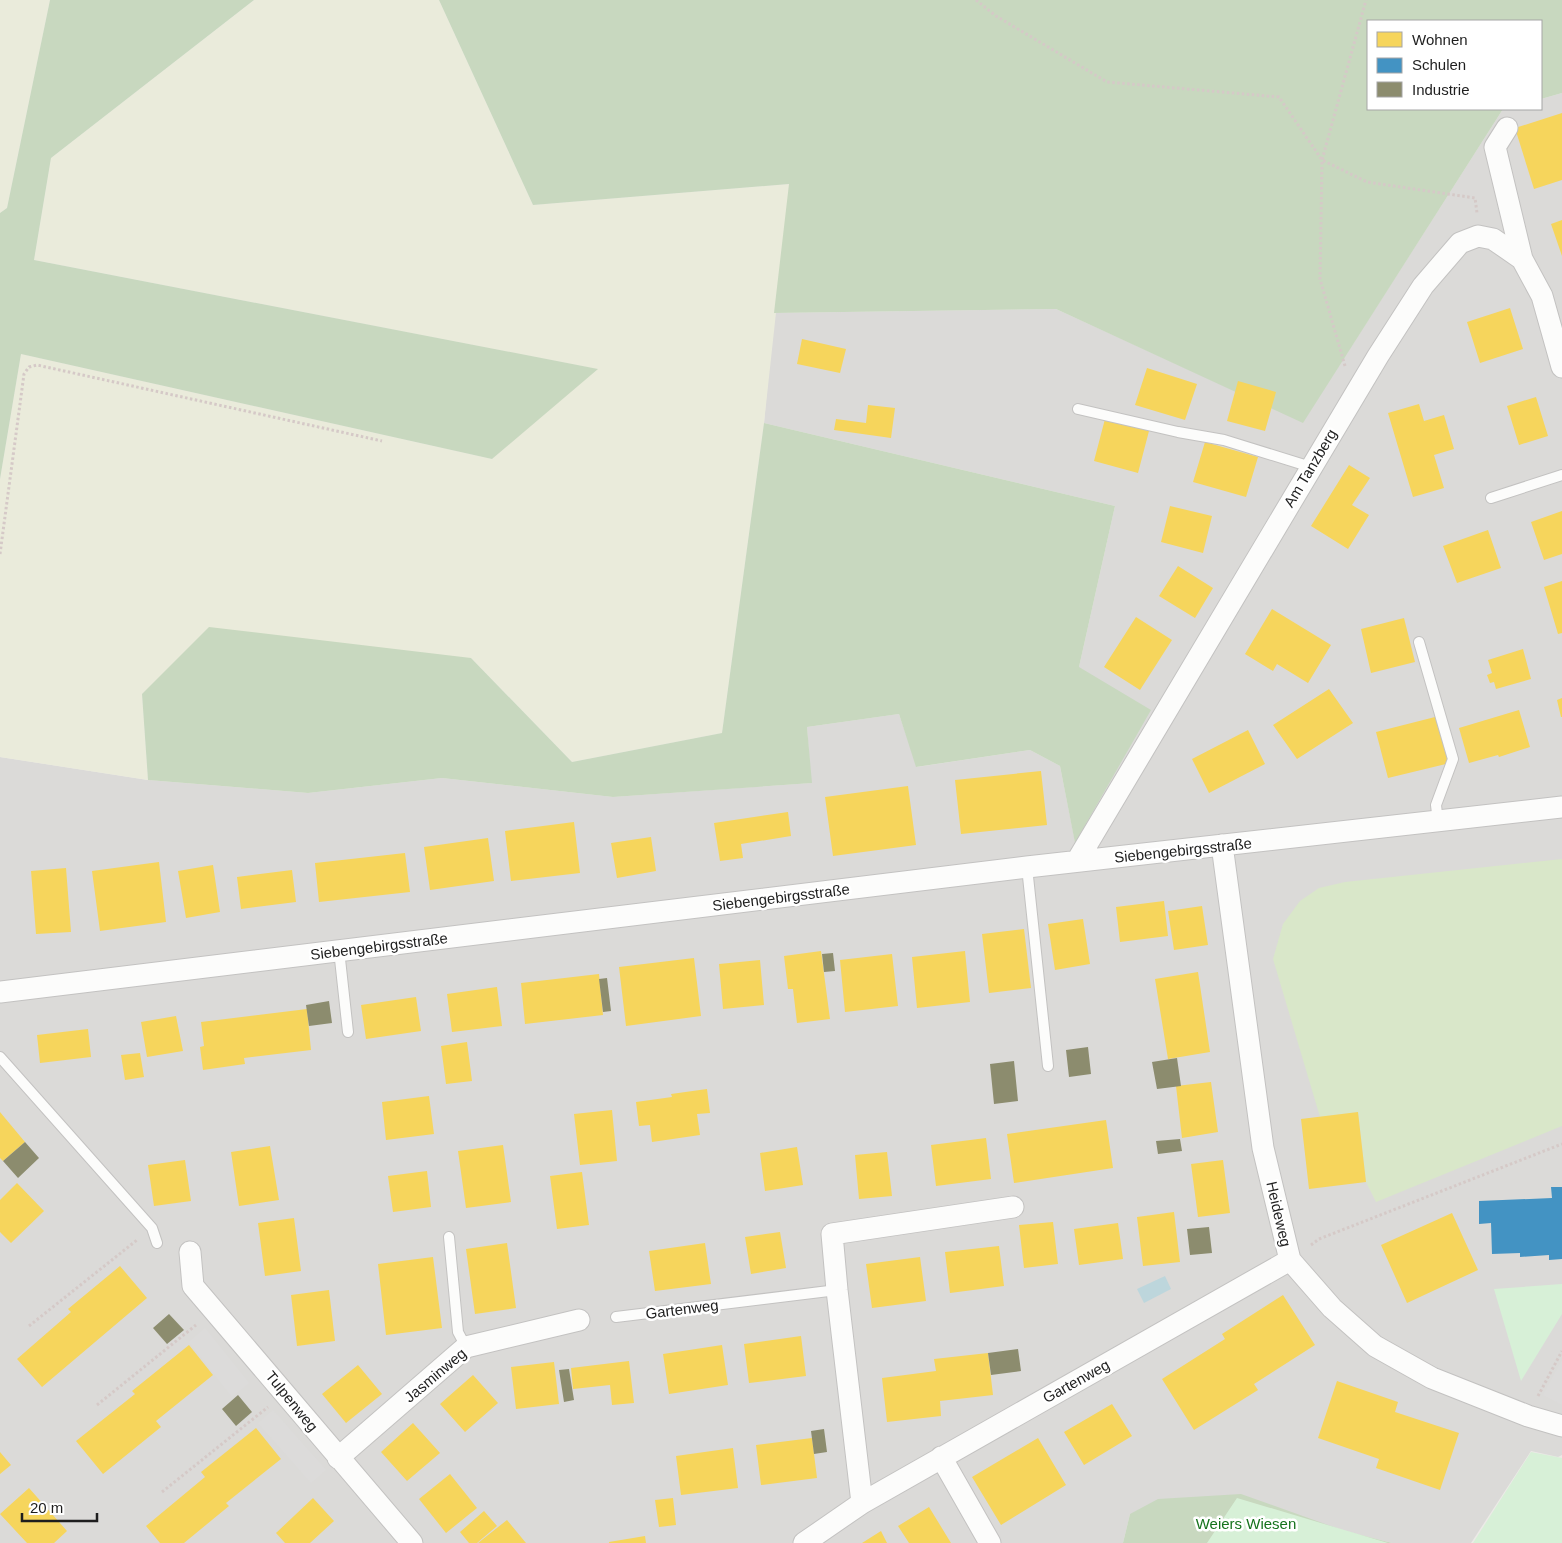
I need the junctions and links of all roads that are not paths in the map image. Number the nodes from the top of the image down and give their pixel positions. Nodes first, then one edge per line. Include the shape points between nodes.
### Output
1 (1507, 128) dead end
2 (1522, 259) junction
3 (1562, 366) edge
4 (1078, 409) dead end
5 (1311, 467) junction
6 (1562, 475) edge
7 (1491, 498) dead end
8 (1419, 642) dead end
9 (1562, 806) edge
10 (1438, 822) junction
11 (1222, 845) junction
12 (1077, 861) junction
13 (1027, 867) junction
14 (339, 950) junction
15 (0, 992) edge
16 (348, 1032) dead end
17 (0, 1057) edge
18 (1048, 1066) dead end
19 (1013, 1208) dead end
20 (449, 1236) dead end
21 (157, 1243) dead end
22 (190, 1252) dead end
23 (1290, 1260) junction
24 (837, 1290) junction
25 (616, 1317) dead end
26 (579, 1320) dead end
27 (466, 1347) junction
28 (1562, 1426) edge
29 (941, 1457) junction
30 (338, 1458) junction
31 (862, 1503) junction
32 (412, 1543) edge
33 (804, 1543) edge
34 (990, 1543) edge

1 - 2 street via 1494,147
2 - 3 street via 1542,296
2 - 5 street, Am Tanzberg via 1492,239 1478,236 1460,243 1423,286
4 - 5 lane via 1224,440
5 - 12 street, Am Tanzberg
6 - 7 lane
8 - 10 lane via 1453,759 1436,805
9 - 10 street, Siebengebirgsstraße
10 - 11 street, Siebengebirgsstraße
11 - 12 street, Siebengebirgsstraße
11 - 23 street, Heideweg via 1263,1148
12 - 13 street, Siebengebirgsstraße
13 - 14 street, Siebengebirgsstraße
13 - 18 lane
14 - 15 street, Siebengebirgsstraße
14 - 16 lane
17 - 21 lane via 152,1228
19 - 24 street via 832,1234
20 - 27 lane via 458,1332
22 - 30 street, Tulpenweg via 193,1286
23 - 28 street, Heideweg via 1332,1308 1375,1346 1432,1378
23 - 29 street, Gartenweg
24 - 25 lane, Gartenweg
24 - 31 street
26 - 27 street, Jasminweg
27 - 30 street, Jasminweg
29 - 31 street, Gartenweg
29 - 34 street
30 - 32 street, Tulpenweg
31 - 33 street, Gartenweg

